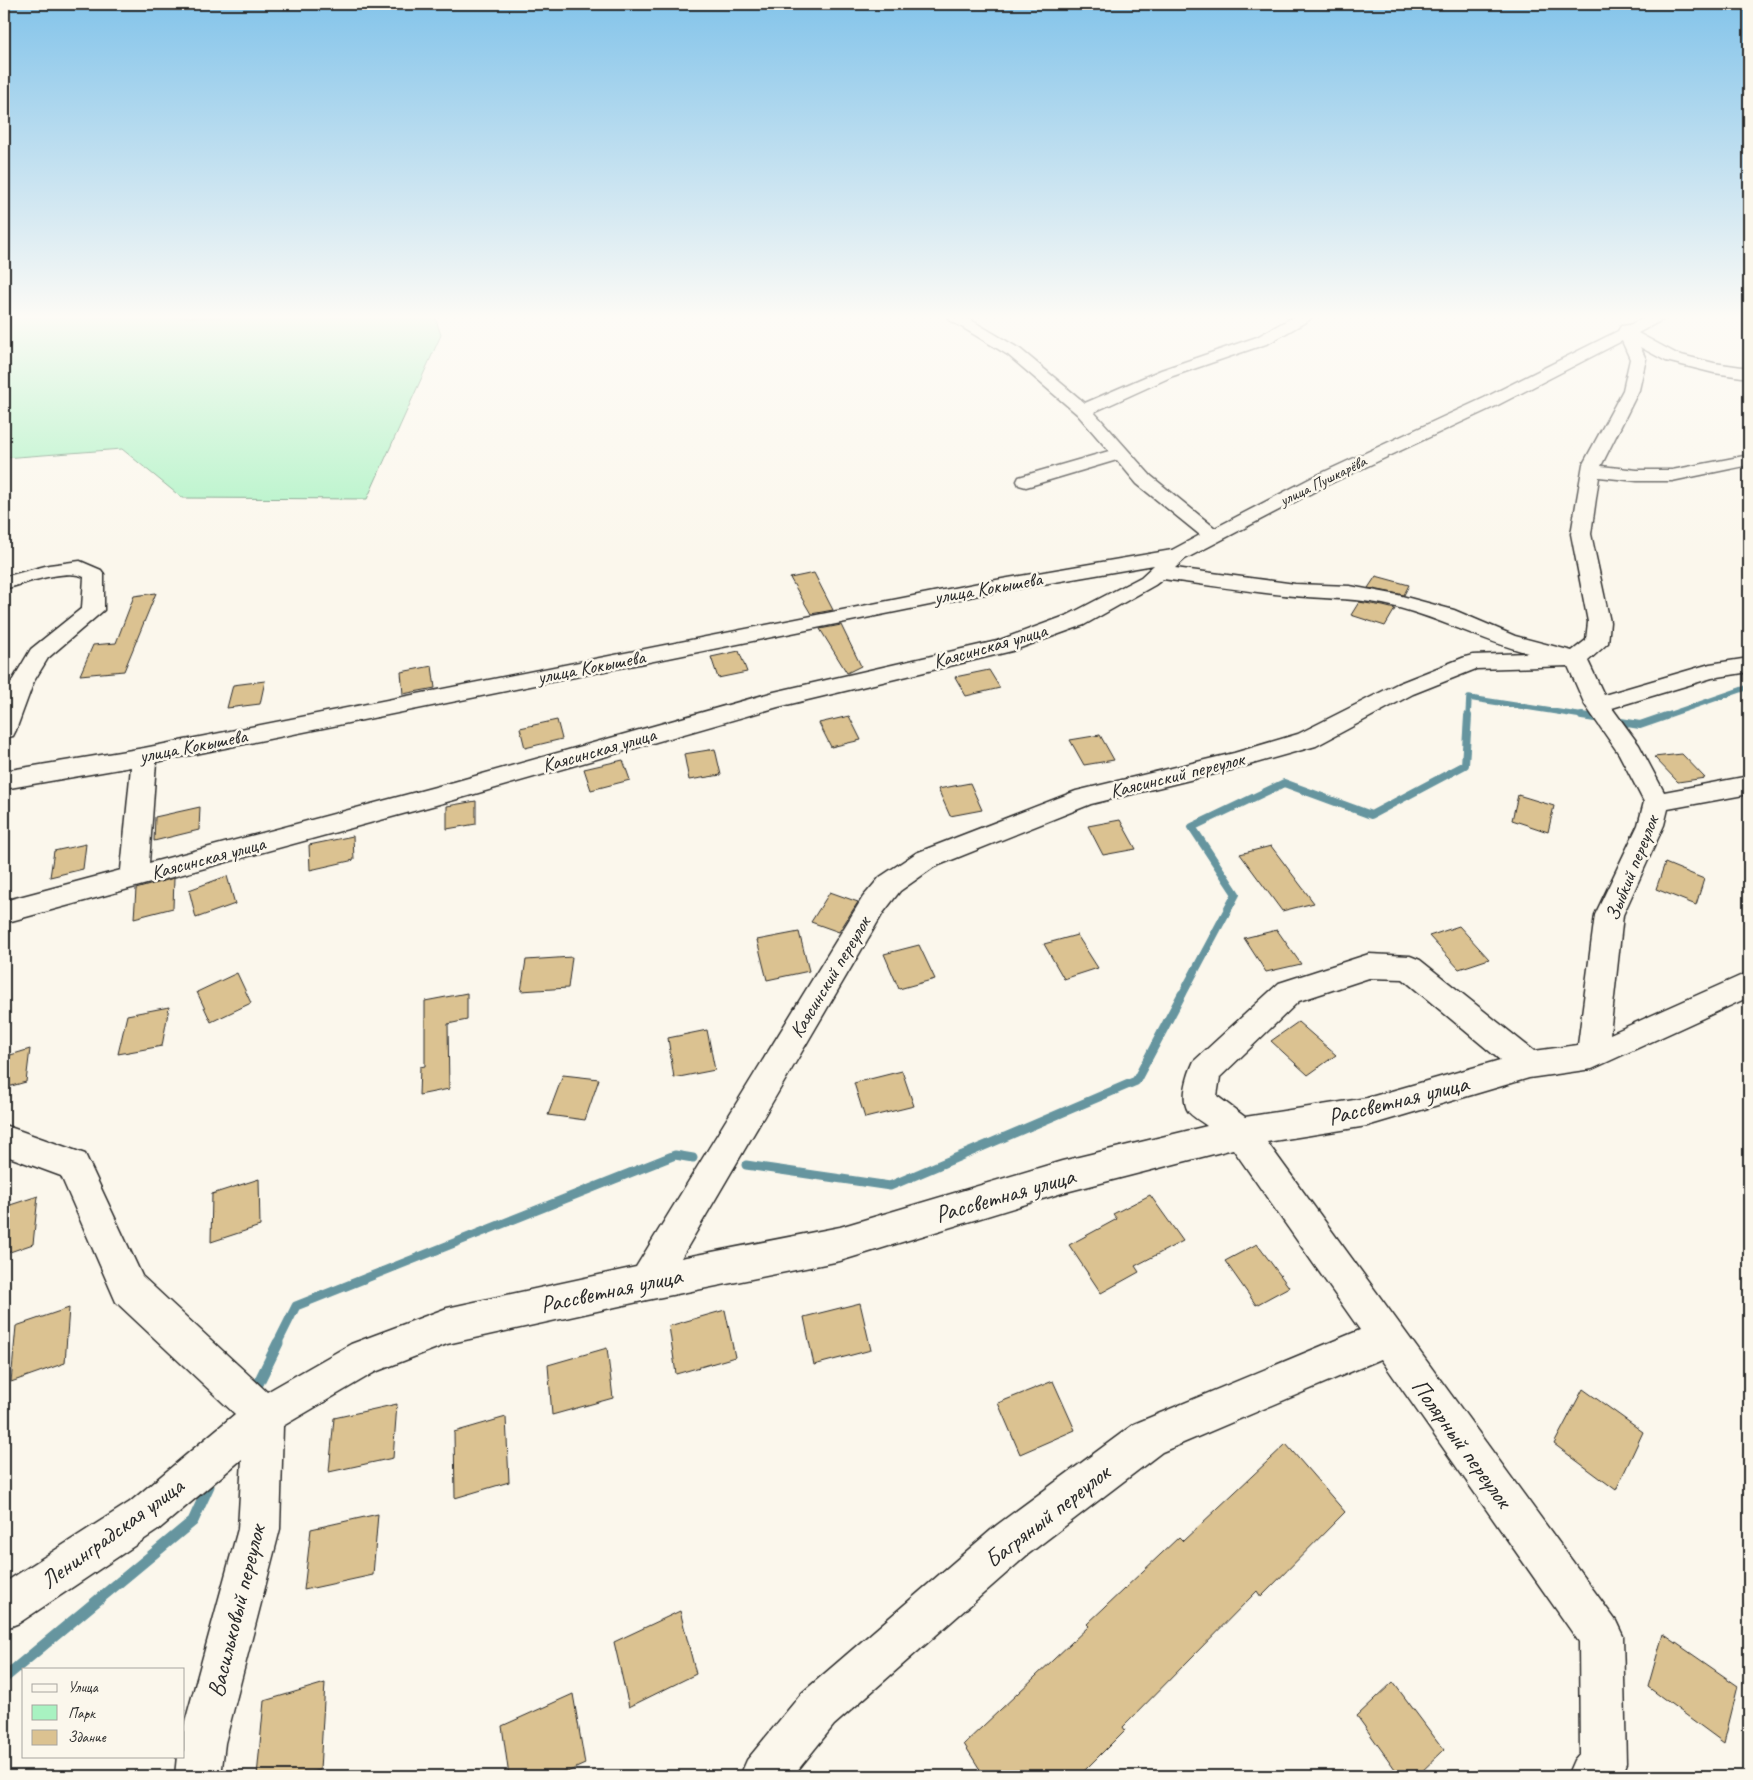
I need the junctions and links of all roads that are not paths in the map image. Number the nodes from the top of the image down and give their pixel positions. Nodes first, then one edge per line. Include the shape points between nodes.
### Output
1 (1071, 400) edge
2 (1106, 400) edge
3 (1493, 400) edge
4 (1626, 400) edge
5 (1083, 410) junction
6 (1120, 453) junction
7 (1749, 460) edge
8 (1591, 471) junction
9 (1026, 481) dead end
10 (1214, 536) junction
11 (1178, 555) junction
12 (1158, 572) junction
13 (4, 583) edge
14 (1576, 659) junction
15 (1749, 665) edge
16 (1599, 707) junction
17 (4, 730) edge
18 (144, 756) junction
19 (4, 780) edge
20 (1749, 785) edge
21 (1657, 802) junction
22 (134, 878) junction
23 (4, 912) edge
24 (1749, 984) edge
25 (1592, 1056) junction
26 (1530, 1065) junction
27 (1240, 1132) junction
28 (4, 1140) edge
29 (647, 1282) junction
30 (1387, 1338) junction
31 (264, 1415) junction
32 (4, 1608) edge
33 (198, 1776) edge
34 (764, 1776) edge
35 (1590, 1776) edge

1 - 5 street
2 - 5 street
3 - 10 street, улица Пушкарёва via 1318,482
4 - 8 street
5 - 6 street
6 - 9 street
6 - 10 street via 1144,480
7 - 8 street via 1684,474 1643,476
8 - 14 street via 1581,534 1599,622 1597,643
10 - 11 street, улица Пушкарёва
11 - 12 street, Каясинская улица
11 - 18 street, улица Кокышева via 979,589
12 - 14 street via 1295,590 1350,592 1398,601 1446,615 1507,641
12 - 22 street, Каясинская улица via 1148,581 1076,620 1004,646 774,700
13 - 17 street via 80,567 94,574 92,610 39,654
14 - 16 street
14 - 29 street, Каясинский переулок via 1473,662 1405,689 1307,740 1085,797 924,860 890,884 873,905
15 - 16 street via 1710,671
16 - 21 street via 1630,750
18 - 19 street, улица Кокышева
18 - 22 street
20 - 21 street, Зыбкий переулок
21 - 25 street, Зыбкий переулок via 1651,826 1609,915
22 - 23 street, Каясинская улица
24 - 25 street, Рассветная улица
25 - 26 street, Рассветная улица
26 - 27 street, Рассветная улица via 1367,1112
26 - 27 street, Полярный переулок via 1410,968 1369,966 1289,992 1205,1071 1200,1102
27 - 29 street, Рассветная улица via 1062,1177 840,1244
27 - 30 street, Полярный переулок
28 - 31 street via 73,1165 129,1289
29 - 31 street, Рассветная улица via 447,1326 364,1357
30 - 34 street, Багряный переулок via 1148,1438 1012,1540 818,1709
30 - 35 street, Полярный переулок via 1600,1636 1603,1763
31 - 32 street, Ленинградская улица via 144,1516
31 - 33 street, Васильковый переулок via 260,1530 202,1743

